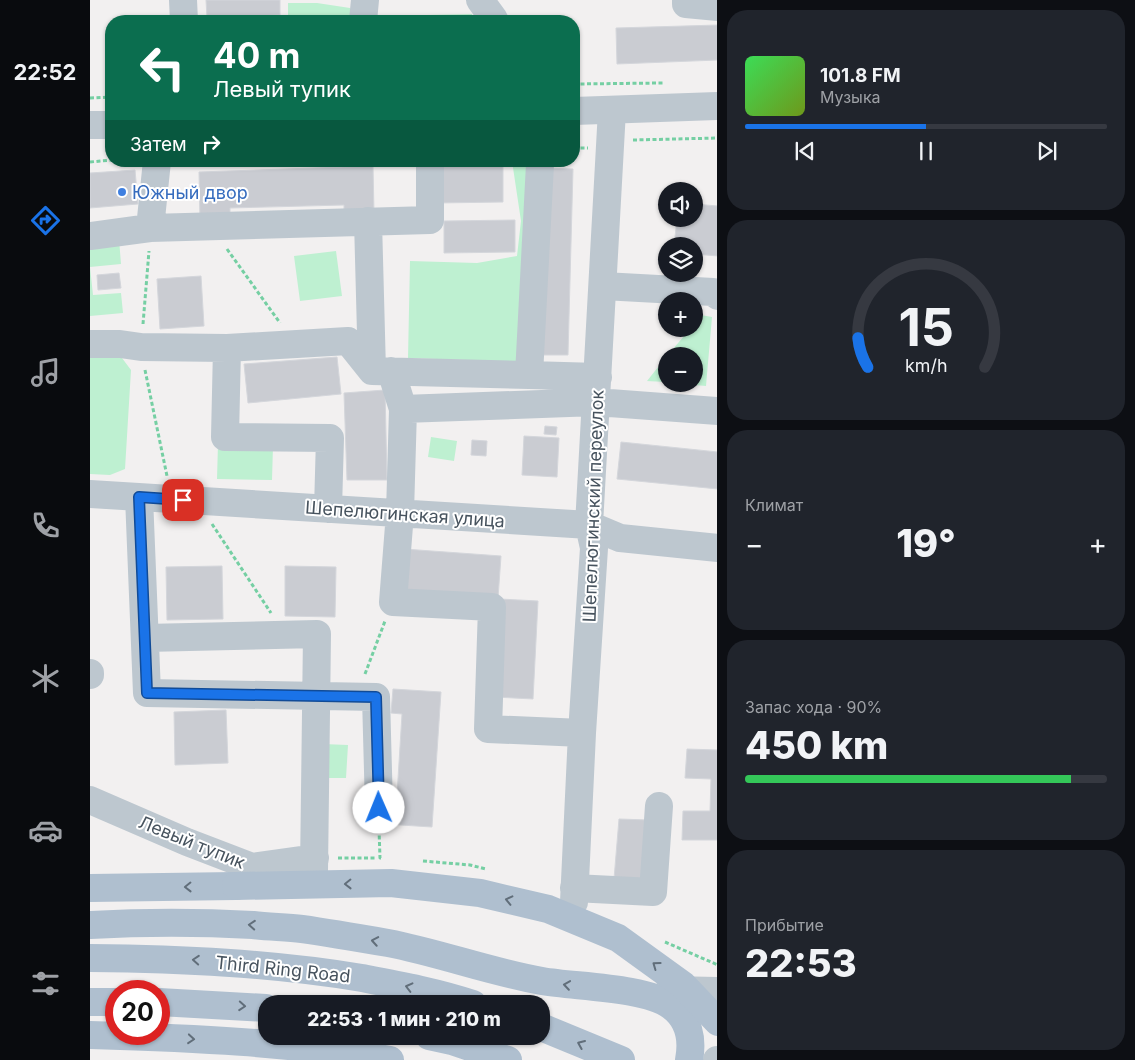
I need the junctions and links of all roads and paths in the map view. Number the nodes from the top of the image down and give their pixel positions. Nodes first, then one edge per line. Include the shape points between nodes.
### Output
1 (183, 0) edge
2 (365, 0) edge
3 (480, 0) edge
4 (686, 0) edge
5 (717, 7) edge
6 (184, 15) edge
7 (364, 15) edge
8 (491, 15) edge
9 (670, 83) dead end
10 (580, 84) edge
11 (105, 97) edge
12 (90, 98) edge
13 (717, 106) edge
14 (612, 110) junction
15 (580, 111) edge
16 (105, 125) edge
17 (90, 126) edge
18 (717, 138) edge
19 (610, 148) junction
20 (105, 161) edge
21 (90, 162) edge
22 (156, 167) edge
23 (430, 167) edge
24 (540, 167) edge
25 (368, 222) junction
26 (211, 226) junction
27 (150, 228) junction
28 (90, 236) edge
29 (602, 286) junction
30 (717, 295) edge
31 (90, 344) edge
32 (295, 344) junction
33 (227, 348) junction
34 (382, 371) junction
35 (529, 375) junction
36 (597, 390) junction
37 (403, 409) junction
38 (717, 411) edge
39 (90, 494) edge
40 (139, 497) junction
41 (196, 501) junction
42 (328, 509) junction
43 (400, 513) junction
44 (589, 525) junction
45 (717, 548) edge
46 (393, 602) junction
47 (285, 634) junction
48 (145, 638) junction
49 (316, 696) junction
50 (366, 697) junction
51 (582, 733) junction
52 (90, 800) edge
53 (659, 806) dead end
54 (379, 808) dead end
55 (380, 858) dead end
56 (314, 864) junction
57 (90, 888) edge
58 (90, 925) edge
59 (90, 958) edge
60 (615, 990) junction
61 (717, 991) edge
62 (439, 995) edge
63 (90, 1002) edge
64 (105, 1002) edge
65 (170, 1003) edge
66 (258, 1008) edge
67 (717, 1021) edge
68 (550, 1031) edge
69 (90, 1035) edge
70 (461, 1045) edge
71 (302, 1054) edge
72 (390, 1060) edge
73 (508, 1060) edge
74 (621, 1060) edge
75 (689, 1060) edge

1 - 6 street
2 - 7 street
3 - 8 street
4 - 5 street via 686,4
9 - 10 path
11 - 12 path
13 - 14 street
14 - 15 street
14 - 19 street, Шепелюгинский переулок
16 - 17 street
18 - 19 path via 632,140 626,148
19 - 29 street, Шепелюгинский переулок
20 - 21 path
22 - 27 street
23 - 25 street via 430,220
24 - 35 street
25 - 26 street
25 - 34 street
26 - 27 street
26 - 32 path
27 - 28 street
29 - 30 street via 713,292
29 - 36 street, Шепелюгинский переулок
31 - 33 street
32 - 33 street
32 - 34 street via 348,341
33 - 42 street via 225,437 330,438
34 - 35 street
34 - 37 street
35 - 36 street
36 - 37 street
36 - 38 street
36 - 44 street, Шепелюгинский переулок
37 - 43 street
39 - 40 street, Шепелюгинская улица
40 - 41 street, Шепелюгинская улица
40 - 48 street
41 - 42 street, Шепелюгинская улица
41 - 47 path
42 - 43 street, Шепелюгинская улица
43 - 44 street, Шепелюгинская улица
43 - 46 street
44 - 45 street, Шепелюгинская улица via 620,538
44 - 51 street, Шепелюгинский переулок via 594,548
46 - 50 path
46 - 51 street via 492,607 488,729
47 - 48 street
47 - 49 street via 317,634
48 - 49 street via 147,693
49 - 50 street
49 - 56 street
50 - 54 street
51 - 53 street, Шепелюгинский переулок via 574,895 653,892
52 - 56 street, Левый тупик via 252,866
55 - 56 path
67 -> 57 main road, bridge via 683,985 618,938 548,909 480,893 391,883
60 -> 58 main road via 566,986 510,975 390,944 300,928 214,923
62 -> 59 main road, Third Ring Road via 330,973 248,964
60 - 61 street
60 - 75 main road via 654,997 672,1006 689,1032 692,1046
63 - 64 main road
65 -> 66 main road
74 -> 68 main road
69 -> 71 main road via 175,1038
70 - 73 main road
71 - 72 main road via 359,1054

